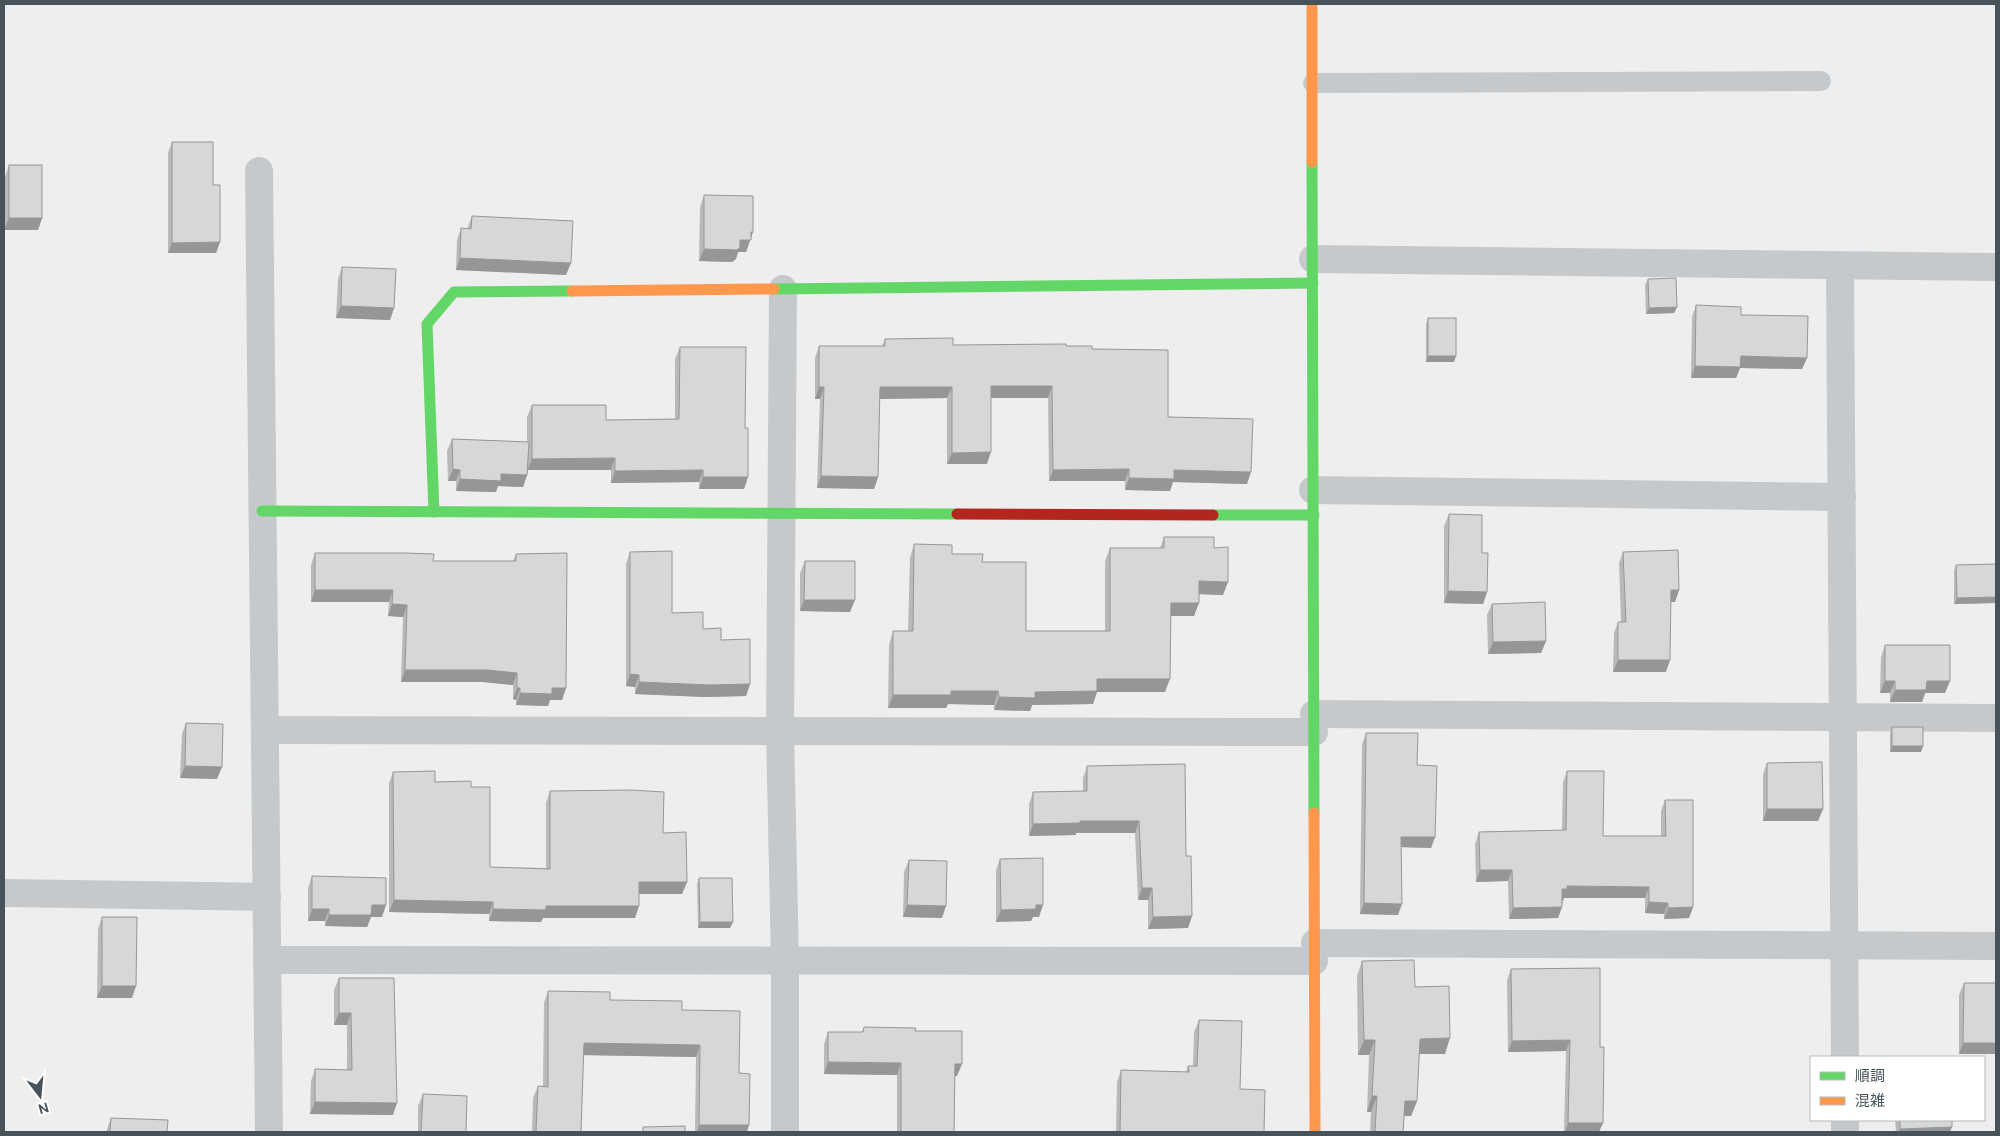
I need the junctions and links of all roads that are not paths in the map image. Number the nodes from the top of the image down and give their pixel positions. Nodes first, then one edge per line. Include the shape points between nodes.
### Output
1 (1312, 4) edge
2 (1821, 81) dead end
3 (1313, 83) junction
4 (259, 171) dead end
5 (1840, 265) junction
6 (1996, 267) edge
7 (1313, 271) junction
8 (783, 289) junction
9 (1842, 497) junction
10 (1314, 503) junction
11 (262, 512) junction
12 (434, 512) junction
13 (781, 513) junction
14 (1844, 718) junction
15 (1996, 718) edge
16 (1314, 724) junction
17 (265, 730) junction
18 (780, 731) junction
19 (4, 893) edge
20 (267, 897) junction
21 (1846, 946) junction
22 (1996, 946) edge
23 (1314, 952) junction
24 (267, 960) junction
25 (785, 961) junction
26 (1845, 1056) edge
27 (269, 1132) edge
28 (784, 1132) edge
29 (1315, 1132) edge

1 - 3 street
2 - 3 lane
3 - 7 street
4 - 11 street
5 - 6 street
5 - 7 street
5 - 9 street
7 - 8 street
7 - 10 street
8 - 12 street via 454,292 427,324
8 - 13 street
9 - 10 street
9 - 14 street
10 - 13 street
10 - 16 street
11 - 12 street
11 - 17 street
12 - 13 street
13 - 18 street
14 - 15 street
14 - 16 street
14 - 21 street
16 - 18 street
16 - 23 street
17 - 18 street
17 - 20 street
18 - 25 street
19 - 20 street
20 - 24 street
21 - 22 street
21 - 23 street
21 - 26 street
23 - 25 street
23 - 29 street
24 - 25 street
24 - 27 street
25 - 28 street

